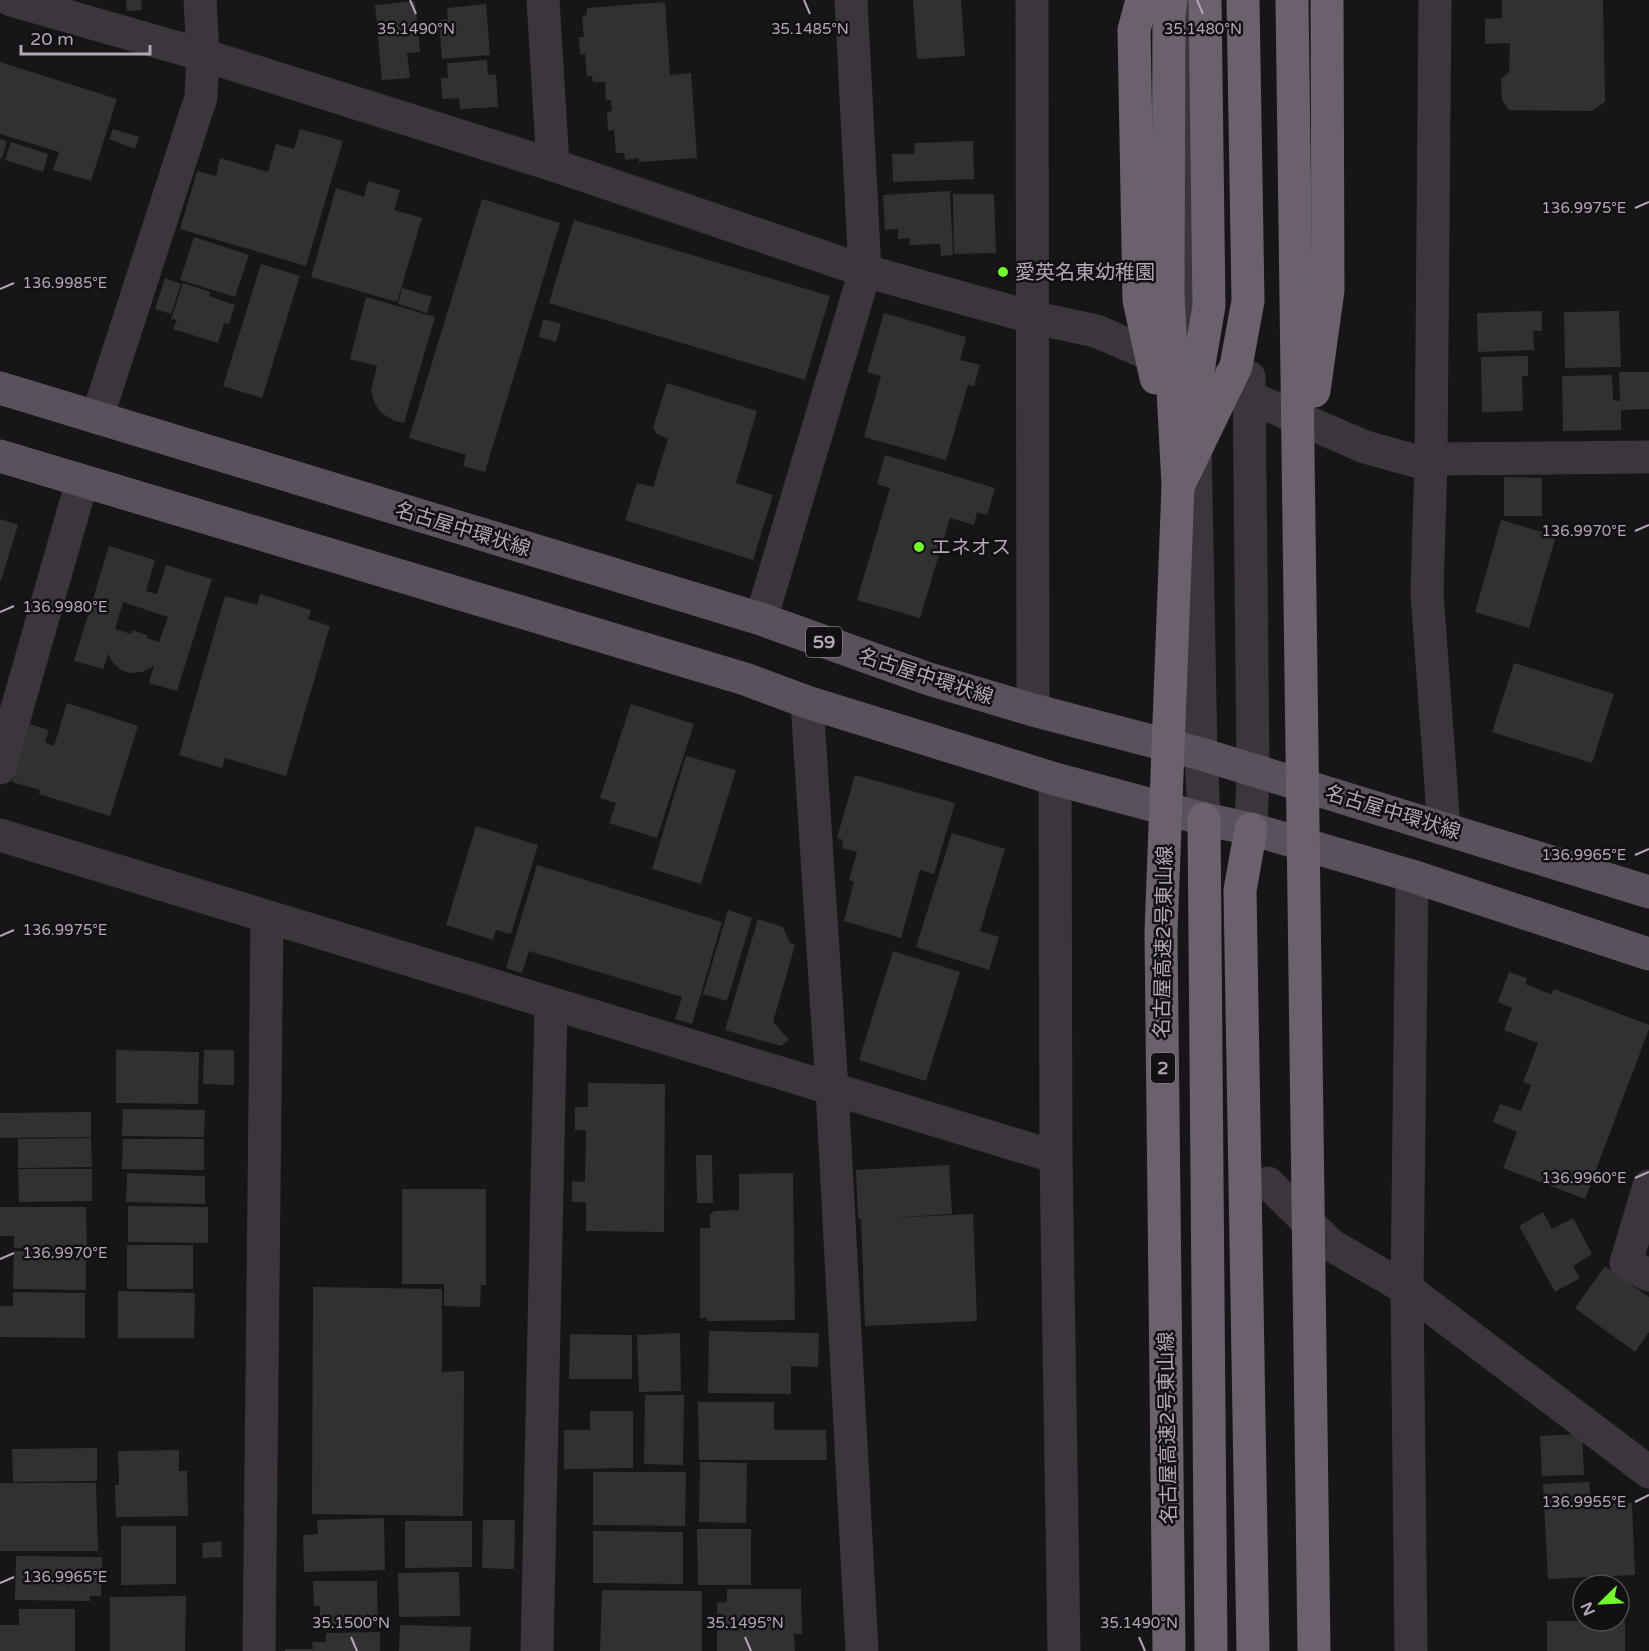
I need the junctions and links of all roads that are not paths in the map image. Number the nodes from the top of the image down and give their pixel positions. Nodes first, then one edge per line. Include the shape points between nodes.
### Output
1 (11, 0) edge
2 (200, 0) edge
3 (543, 0) edge
4 (851, 0) edge
5 (1032, 0) edge
6 (1142, 0) edge
7 (1171, 0) edge
8 (1187, 0) edge
9 (1205, 0) edge
10 (1244, 0) edge
11 (1292, 0) edge
12 (1327, 0) edge
13 (1436, 0) edge
14 (203, 55) junction
15 (553, 165) junction
16 (865, 271) junction
17 (1031, 317) junction
18 (1194, 373) junction
19 (0, 388) edge
20 (1249, 397) junction
21 (96, 418) junction
22 (0, 456) edge
23 (1649, 457) edge
24 (1431, 462) junction
25 (82, 481) junction
26 (1178, 486) junction
27 (1299, 493) junction
28 (761, 619) junction
29 (807, 702) junction
30 (1033, 710) junction
31 (1201, 754) junction
32 (0, 768) edge
33 (1253, 770) junction
34 (1055, 779) junction
35 (1204, 819) junction
36 (1444, 828) junction
37 (1251, 829) junction
38 (0, 835) edge
39 (1412, 876) junction
40 (1649, 892) edge
41 (267, 917) junction
42 (1649, 954) edge
43 (551, 1004) junction
44 (832, 1089) junction
45 (1056, 1157) junction
46 (1268, 1183) dead end
47 (1649, 1186) edge
48 (1649, 1275) edge
49 (1407, 1289) junction
50 (1649, 1472) edge
51 (259, 1651) edge
52 (537, 1651) edge
53 (862, 1651) edge
54 (1064, 1651) edge
55 (1169, 1651) edge
56 (1211, 1651) edge
57 (1253, 1651) edge
58 (1314, 1651) edge
59 (1412, 1651) edge

1 - 14 street
2 - 14 street
3 - 15 street
4 - 16 street
5 - 17 street
6 - 26 highway via 1134,30 1139,300
7 - 26 highway via 1168,294
8 - 18 street
9 - 26 highway via 1209,306
10 - 20 street
10 - 26 highway via 1248,301 1236,366
11 - 27 highway
12 - 27 highway via 1328,290
13 - 24 street
14 - 15 street
14 - 21 street via 201,97
15 - 16 street
16 - 17 street
16 - 28 street
17 - 18 street via 1096,331
17 - 30 street
18 - 20 street
18 - 31 street
19 - 21 main road, 名古屋中環状線 / 59
20 - 24 street via 1365,447
20 - 33 street
21 - 28 main road, 名古屋中環状線 / 59
22 - 25 main road
23 - 24 street
24 - 36 street via 1427,593
25 - 29 main road via 744,679
25 - 32 street
26 - 55 highway, 名古屋高速2号東山線 / 2 via 1161,932
27 - 58 highway
28 - 30 main road, 名古屋中環状線 / 59 via 929,680
29 - 34 main road
29 - 44 street
30 - 31 main road, 名古屋中環状線 / 59
31 - 33 main road, 名古屋中環状線 / 59
31 - 35 street
33 - 36 main road, 名古屋中環状線 / 59
33 - 37 street
34 - 35 main road
34 - 45 street
35 - 37 main road
35 - 56 highway
36 - 40 main road, 名古屋中環状線 / 59
37 - 39 main road
37 - 57 highway via 1240,890
38 - 41 street
39 - 42 main road
39 - 49 street
41 - 43 street
41 - 51 street
43 - 44 street
43 - 52 street
44 - 45 street
44 - 53 street
45 - 54 street
46 - 49 street via 1331,1245
47 - 48 street via 1626,1263
49 - 50 street
49 - 59 street

